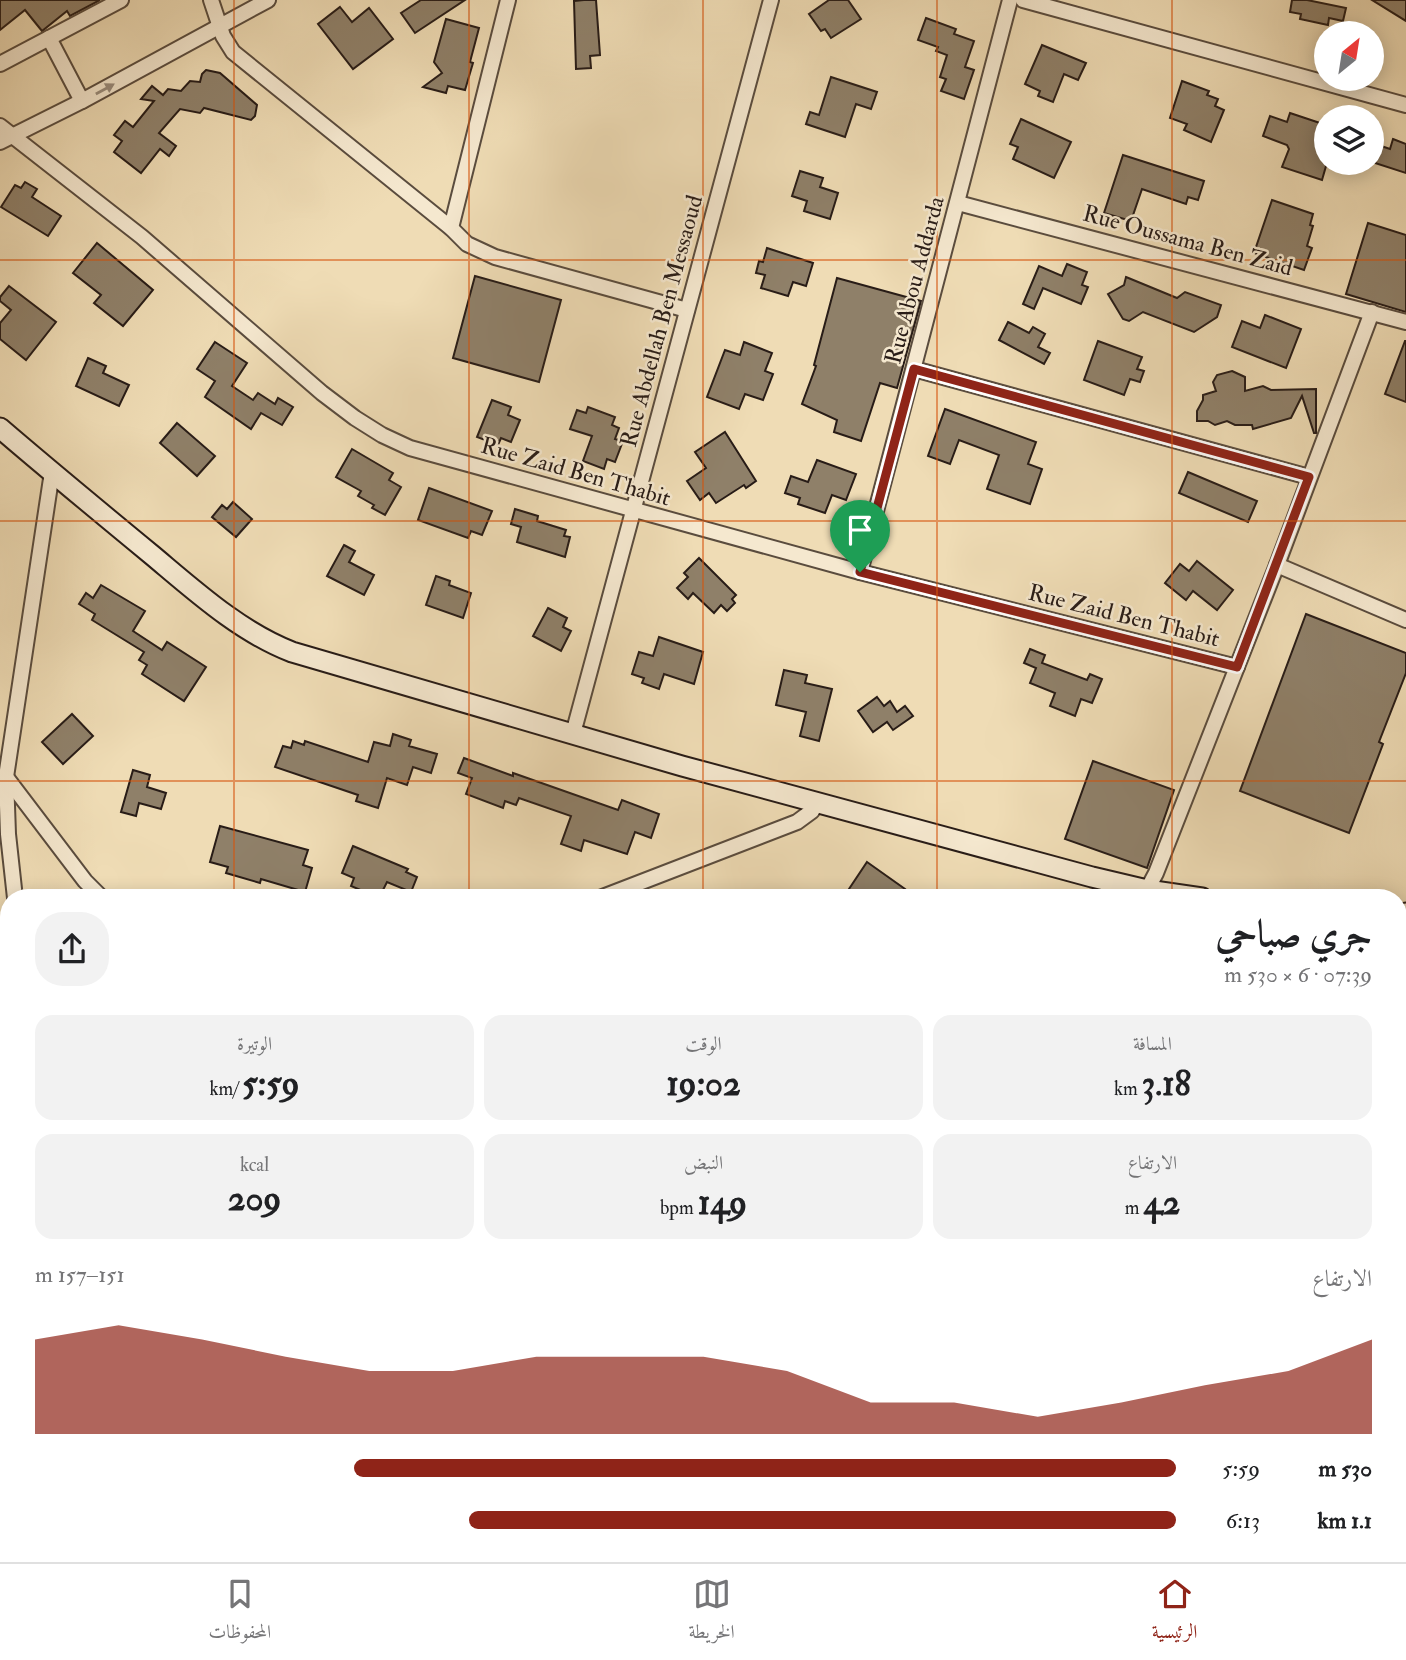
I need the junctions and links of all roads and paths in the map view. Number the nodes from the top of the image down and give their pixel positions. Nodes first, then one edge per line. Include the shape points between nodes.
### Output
1 (121, 0) edge
2 (211, 0) edge
3 (268, 0) edge
4 (508, 0) edge
5 (771, 0) edge
6 (1010, 0) edge
7 (1023, 0) edge
8 (220, 25) junction
9 (48, 38) junction
10 (0, 64) edge
11 (82, 101) junction
12 (1406, 105) edge
13 (4, 134) edge
14 (958, 203) junction
15 (451, 228) junction
16 (687, 310) junction
17 (1372, 312) junction
18 (1406, 322) edge
19 (914, 369) junction
20 (0, 428) edge
21 (52, 472) junction
22 (1309, 477) junction
23 (635, 511) junction
24 (1276, 565) junction
25 (860, 572) junction
26 (1406, 620) edge
27 (1237, 667) junction
28 (571, 733) junction
29 (6, 777) junction
30 (817, 802) junction
31 (14, 889) edge
32 (93, 889) edge
33 (623, 889) edge
34 (1143, 889) edge
35 (1148, 889) edge

1 - 9 street
2 - 8 street
3 - 8 street
4 - 15 street
5 - 16 street, Rue Abdellah Ben Messaoud
6 - 14 street, Rue Abou Addarda
7 - 12 street
11 -> 8 street
8 - 15 street via 228,45 242,60
9 - 10 street
9 - 11 street
11 - 13 street
13 - 23 street, Rue Zaid Ben Thabit via 142,237 322,393 382,436 410,448
14 - 17 street, Rue Oussama Ben Zaid
14 - 19 street, Rue Abou Addarda
15 - 16 street via 467,244 495,257
16 - 23 street, Rue Abdellah Ben Messaoud
17 - 18 street, Rue Oussama Ben Zaid
17 - 22 street
19 - 22 street
19 - 25 street, Rue Abou Addarda
20 - 21 street
21 - 28 street via 184,581 270,643
21 - 29 street
22 - 24 street
23 - 25 street, Rue Zaid Ben Thabit
23 - 28 street, Rue Abdellah Ben Messaoud
24 - 26 street
24 - 27 street
25 - 27 street, Rue Zaid Ben Thabit
27 - 35 street
28 - 30 street
29 - 31 street
29 - 32 street
30 - 33 street via 797,822
30 - 34 street

